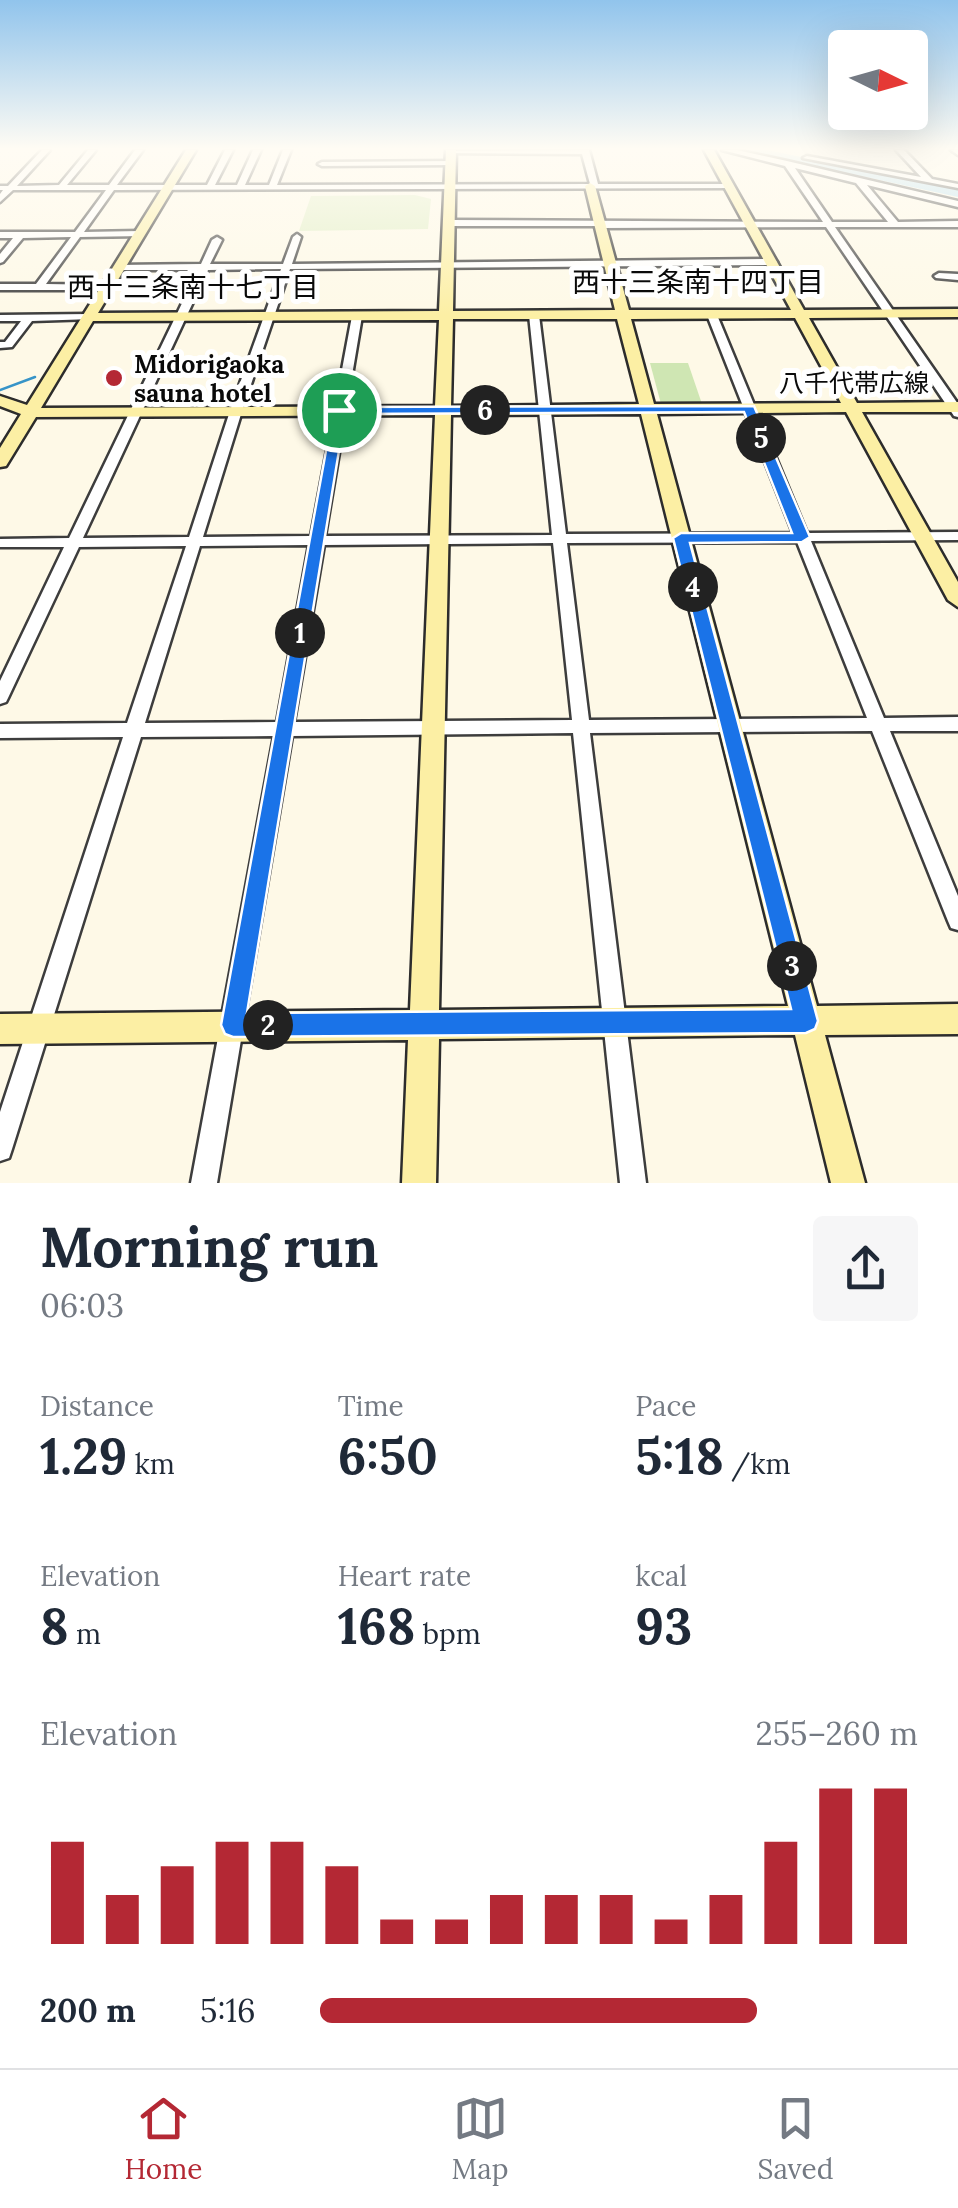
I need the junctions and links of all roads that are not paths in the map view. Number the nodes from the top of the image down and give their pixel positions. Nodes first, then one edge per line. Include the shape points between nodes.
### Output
1 (99, 205) edge
2 (158, 205) edge
3 (450, 205) edge
4 (596, 205) edge
5 (740, 205) edge
6 (817, 205) edge
7 (879, 205) edge
8 (449, 224) junction
9 (600, 224) junction
10 (751, 224) junction
11 (826, 224) junction
12 (894, 224) junction
13 (958, 224) edge
14 (0, 234) edge
15 (21, 234) junction
16 (78, 234) junction
17 (140, 234) junction
18 (297, 237) dead end
19 (217, 240) dead end
20 (0, 260) edge
21 (772, 262) junction
22 (610, 264) junction
23 (447, 265) junction
24 (204, 266) junction
25 (286, 266) junction
26 (120, 267) junction
27 (939, 276) dead end
28 (958, 276) edge
29 (39, 287) junction
30 (0, 288) edge
31 (108, 288) junction
32 (958, 313) edge
33 (712, 314) junction
34 (891, 314) junction
35 (534, 315) junction
36 (624, 315) junction
37 (801, 315) junction
38 (268, 316) junction
39 (357, 316) junction
40 (445, 316) junction
41 (179, 317) junction
42 (0, 318) edge
43 (29, 318) junction
44 (89, 318) junction
45 (0, 346) edge
46 (0, 401) edge
47 (749, 408) junction
48 (852, 408) junction
49 (957, 409) edge
50 (339, 410) junction
51 (442, 410) junction
52 (546, 410) junction
53 (648, 410) junction
54 (30, 412) junction
55 (133, 412) junction
56 (236, 412) junction
57 (0, 462) edge
58 (923, 536) junction
59 (958, 536) edge
60 (802, 537) junction
61 (681, 538) junction
62 (560, 539) junction
63 (437, 540) junction
64 (316, 541) junction
65 (72, 542) junction
66 (194, 542) junction
67 (0, 543) edge
68 (958, 600) edge
69 (0, 698) edge
70 (958, 724) edge
71 (729, 725) junction
72 (879, 725) junction
73 (581, 726) junction
74 (284, 728) junction
75 (432, 728) junction
76 (133, 730) junction
77 (0, 731) edge
78 (958, 922) edge
79 (958, 1019) edge
80 (806, 1021) junction
81 (613, 1022) junction
82 (424, 1024) junction
83 (233, 1025) junction
84 (38, 1028) junction
85 (0, 1029) edge
86 (0, 1149) edge
87 (204, 1183) edge
88 (419, 1183) edge
89 (633, 1183) edge
90 (848, 1183) edge

1 - 16 street
2 - 17 street
3 - 8 street
4 - 9 street
5 - 10 street
6 - 11 street
7 - 12 street
8 - 9 street
8 - 23 street
9 - 10 street
9 - 22 street
10 - 11 street
10 - 21 street
11 - 12 street
11 - 34 street
12 - 13 street
14 - 15 street
15 - 16 street
15 - 20 street
16 - 17 street
16 - 29 street
17 - 26 street
18 - 25 street
19 - 24 street
21 - 22 street
21 - 37 street
22 - 23 street
22 - 36 street
23 - 25 street
23 - 40 street
24 - 25 street
24 - 26 street
24 - 41 street
25 - 38 street
26 - 31 street
27 - 28 street
29 - 30 street
29 - 31 street
31 - 44 street
32 - 34 street
33 - 36 street
33 - 37 street
33 - 47 street
34 - 37 street
34 - 49 street
35 - 36 street
35 - 40 street
35 - 52 street
36 - 53 street
37 - 48 street
38 - 39 street
38 - 41 street
38 - 56 street
39 - 40 street
39 - 50 street
40 - 51 street
41 - 44 street
41 - 55 street
42 - 43 street
43 - 44 street
43 - 45 street
44 - 54 street
46 - 54 street, 八千代帯広線
47 - 48 street, 八千代帯広線
47 - 53 street, 八千代帯広線
47 - 60 street
48 - 49 street, 八千代帯広線
48 - 58 street
50 - 51 street, 八千代帯広線
50 - 56 street, 八千代帯広線
50 - 64 street
51 - 52 street, 八千代帯広線
51 - 63 street
52 - 53 street, 八千代帯広線
52 - 62 street
53 - 61 street
54 - 55 street, 八千代帯広線
54 - 57 street
55 - 56 street, 八千代帯広線
55 - 65 street
56 - 66 street
58 - 59 street
58 - 60 street
58 - 68 street
60 - 61 street
60 - 72 street
61 - 62 street
61 - 71 street
62 - 63 street
62 - 73 street
63 - 64 street
63 - 75 street
64 - 66 street
64 - 74 street
65 - 66 street
65 - 67 street
65 - 69 street
66 - 76 street
70 - 72 street
71 - 72 street
71 - 73 street
71 - 80 street
72 - 78 street
73 - 75 street
73 - 81 street
74 - 75 street
74 - 76 street
74 - 83 street
75 - 82 street
76 - 77 street
76 - 84 street
79 - 80 street
80 - 81 street
80 - 90 street
81 - 82 street
81 - 89 street
82 - 83 street
82 - 88 street
83 - 84 street
83 - 87 street
84 - 85 street
84 - 86 street

